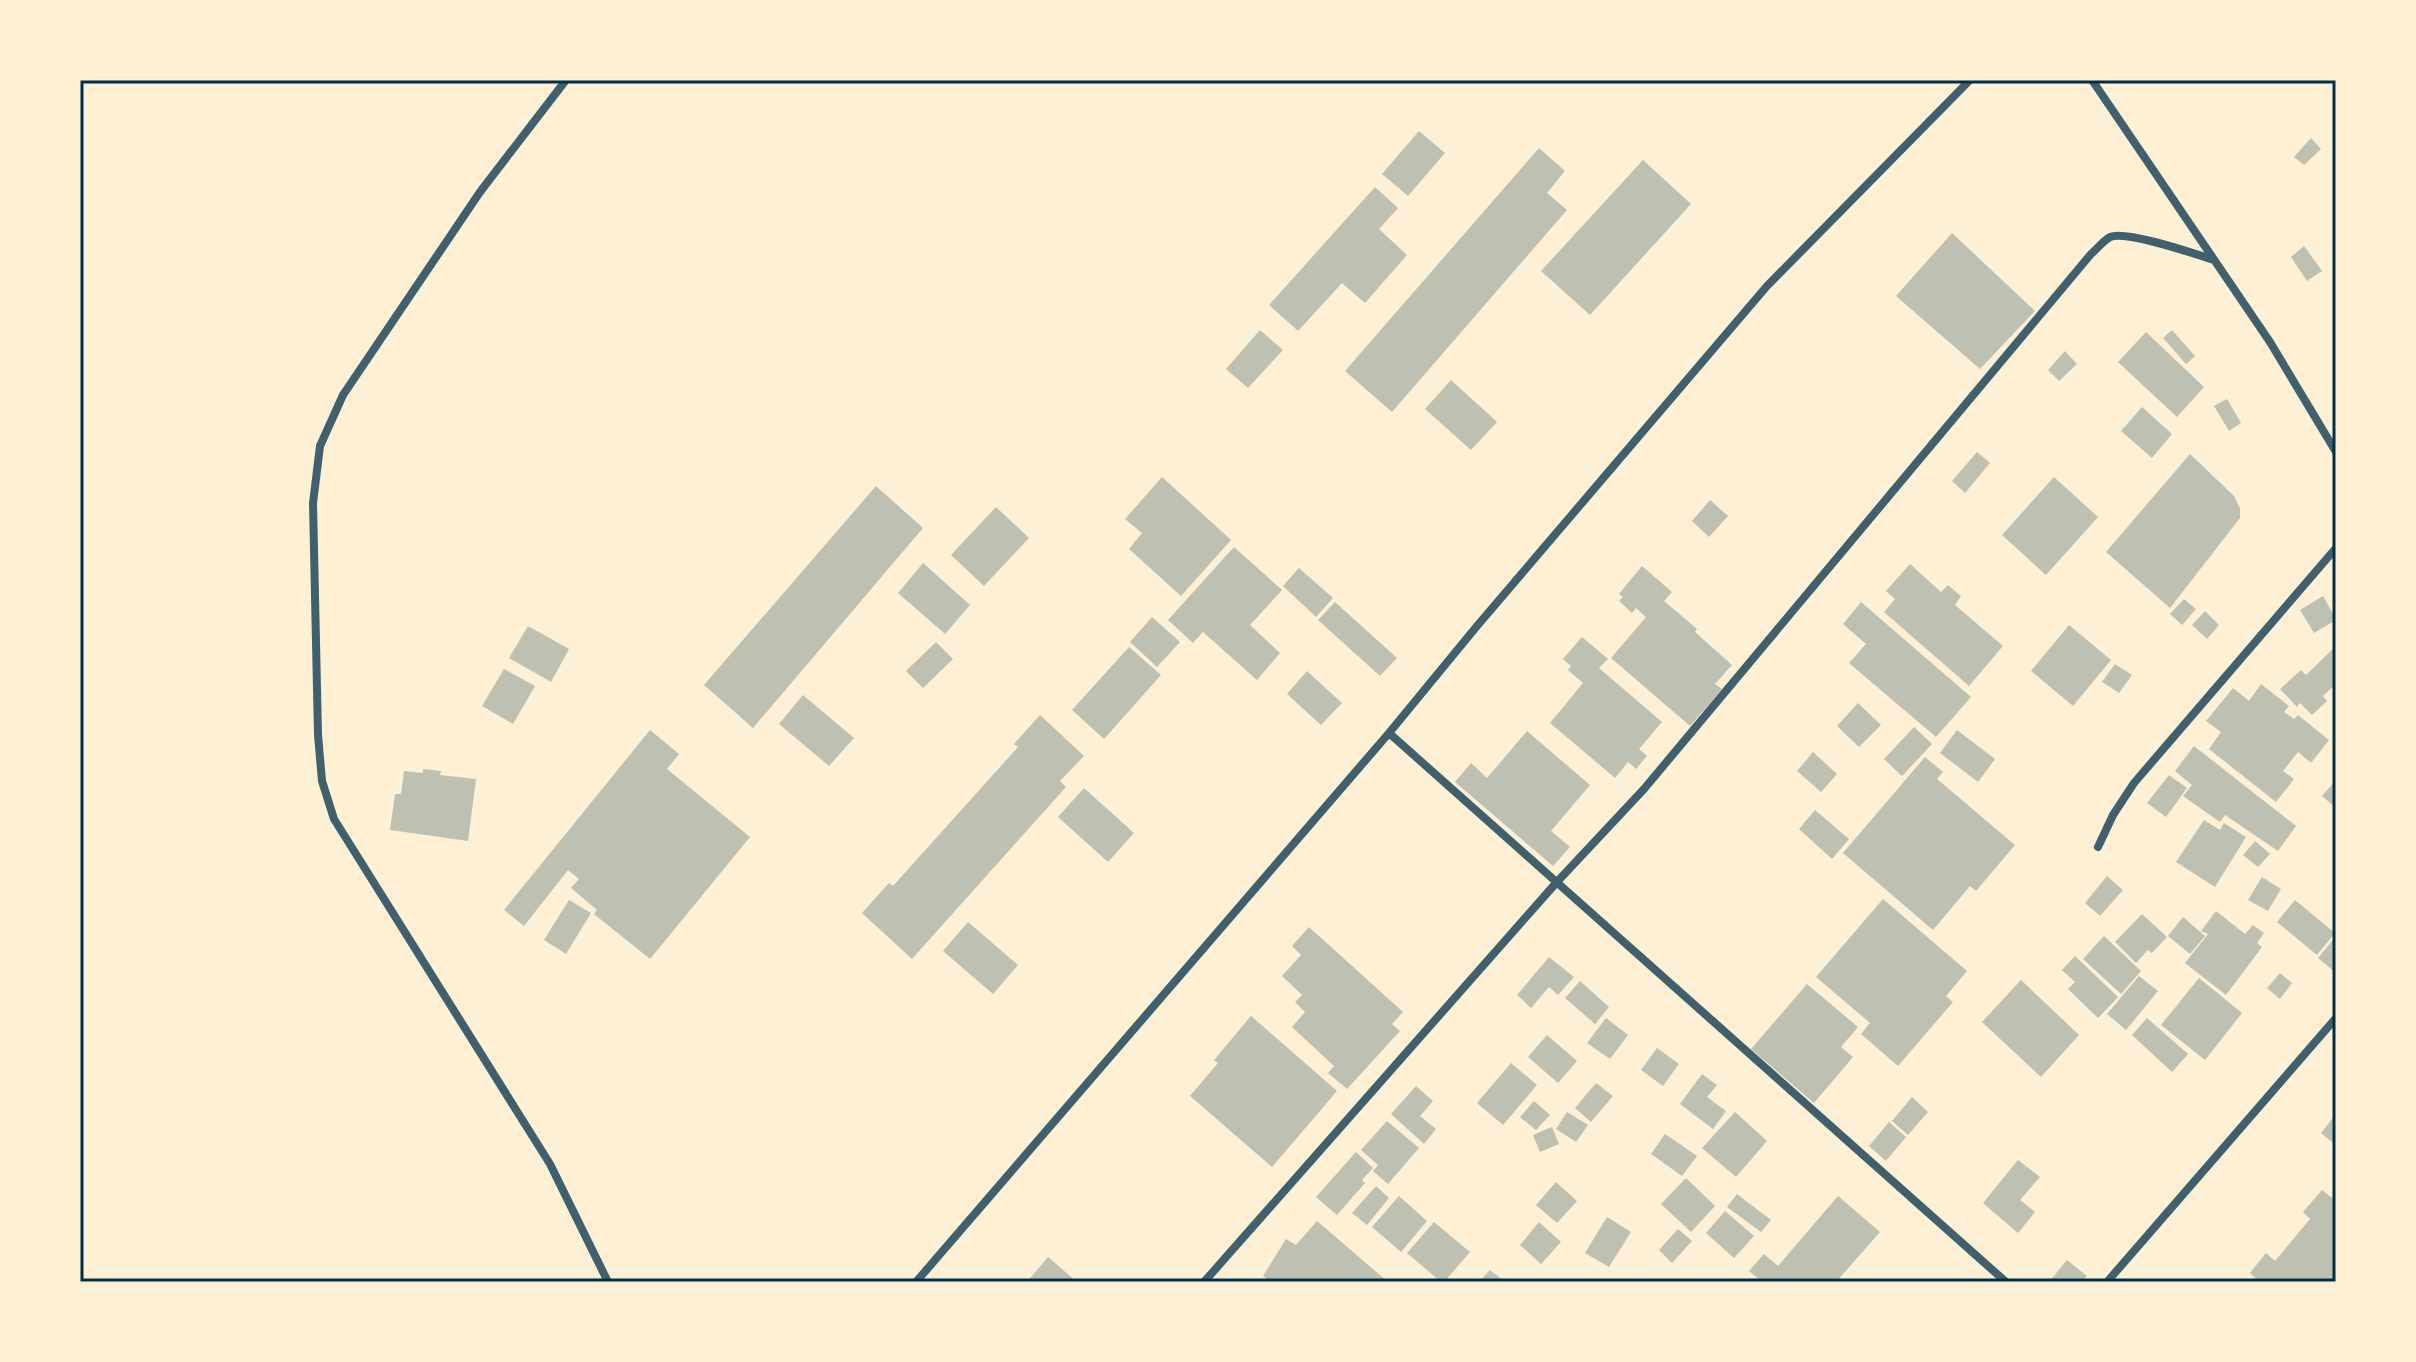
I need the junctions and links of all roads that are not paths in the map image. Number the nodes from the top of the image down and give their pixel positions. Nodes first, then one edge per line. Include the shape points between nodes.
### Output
1 (566, 80) edge
2 (1970, 80) edge
3 (2092, 80) edge
4 (2214, 260) junction
5 (2336, 452) edge
6 (2336, 548) edge
7 (1389, 733) junction
8 (2098, 847) dead end
9 (1556, 883) junction
10 (2336, 1018) edge
11 (608, 1282) edge
12 (916, 1282) edge
13 (1204, 1282) edge
14 (2006, 1282) edge
15 (2107, 1282) edge

1 - 11 street via 480,192 343,395 320,446 313,503 318,735 322,781 334,819 550,1164
2 - 7 street via 1767,286
3 - 4 street
4 - 5 street
4 - 9 street via 2136,237 2110,237 2100,245 1644,789
6 - 8 street via 2134,783
7 - 9 street
7 - 12 street
9 - 13 street
9 - 14 street
10 - 15 street

